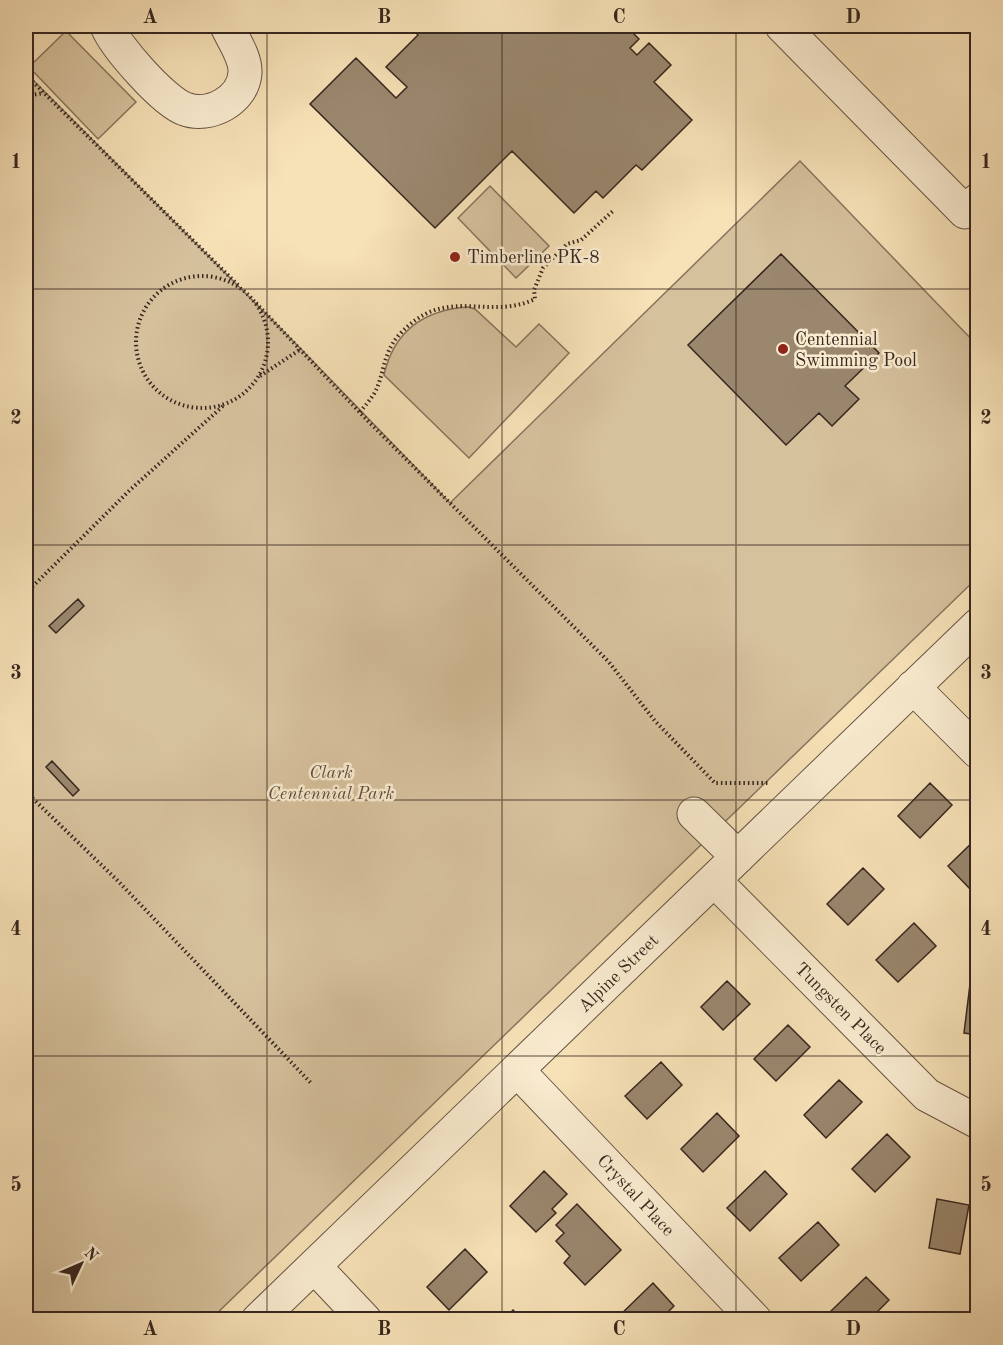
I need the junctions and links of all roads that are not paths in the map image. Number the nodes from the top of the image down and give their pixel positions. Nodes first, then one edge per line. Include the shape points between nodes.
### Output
1 (107, 26) edge
2 (227, 26) edge
3 (782, 26) edge
4 (978, 200) edge
5 (978, 625) edge
6 (913, 687) junction
7 (978, 752) edge
8 (694, 814) dead end
9 (738, 857) junction
10 (714, 880) junction
11 (518, 1070) junction
12 (978, 1122) edge
13 (314, 1266) junction
14 (258, 1320) edge
15 (365, 1320) edge
16 (755, 1320) edge

1 - 2 street via 118,47 166,96 180,107 201,112 220,108 243,80 242,59
3 - 4 street via 965,212
5 - 6 street, Alpine Street
6 - 7 street
6 - 9 street, Alpine Street
8 - 9 street
9 - 10 street, Alpine Street
10 - 11 street, Alpine Street
10 - 12 street, Tungsten Place via 927,1095
11 - 13 street, Alpine Street
11 - 16 street, Crystal Place
13 - 14 street, Alpine Street
13 - 15 street

